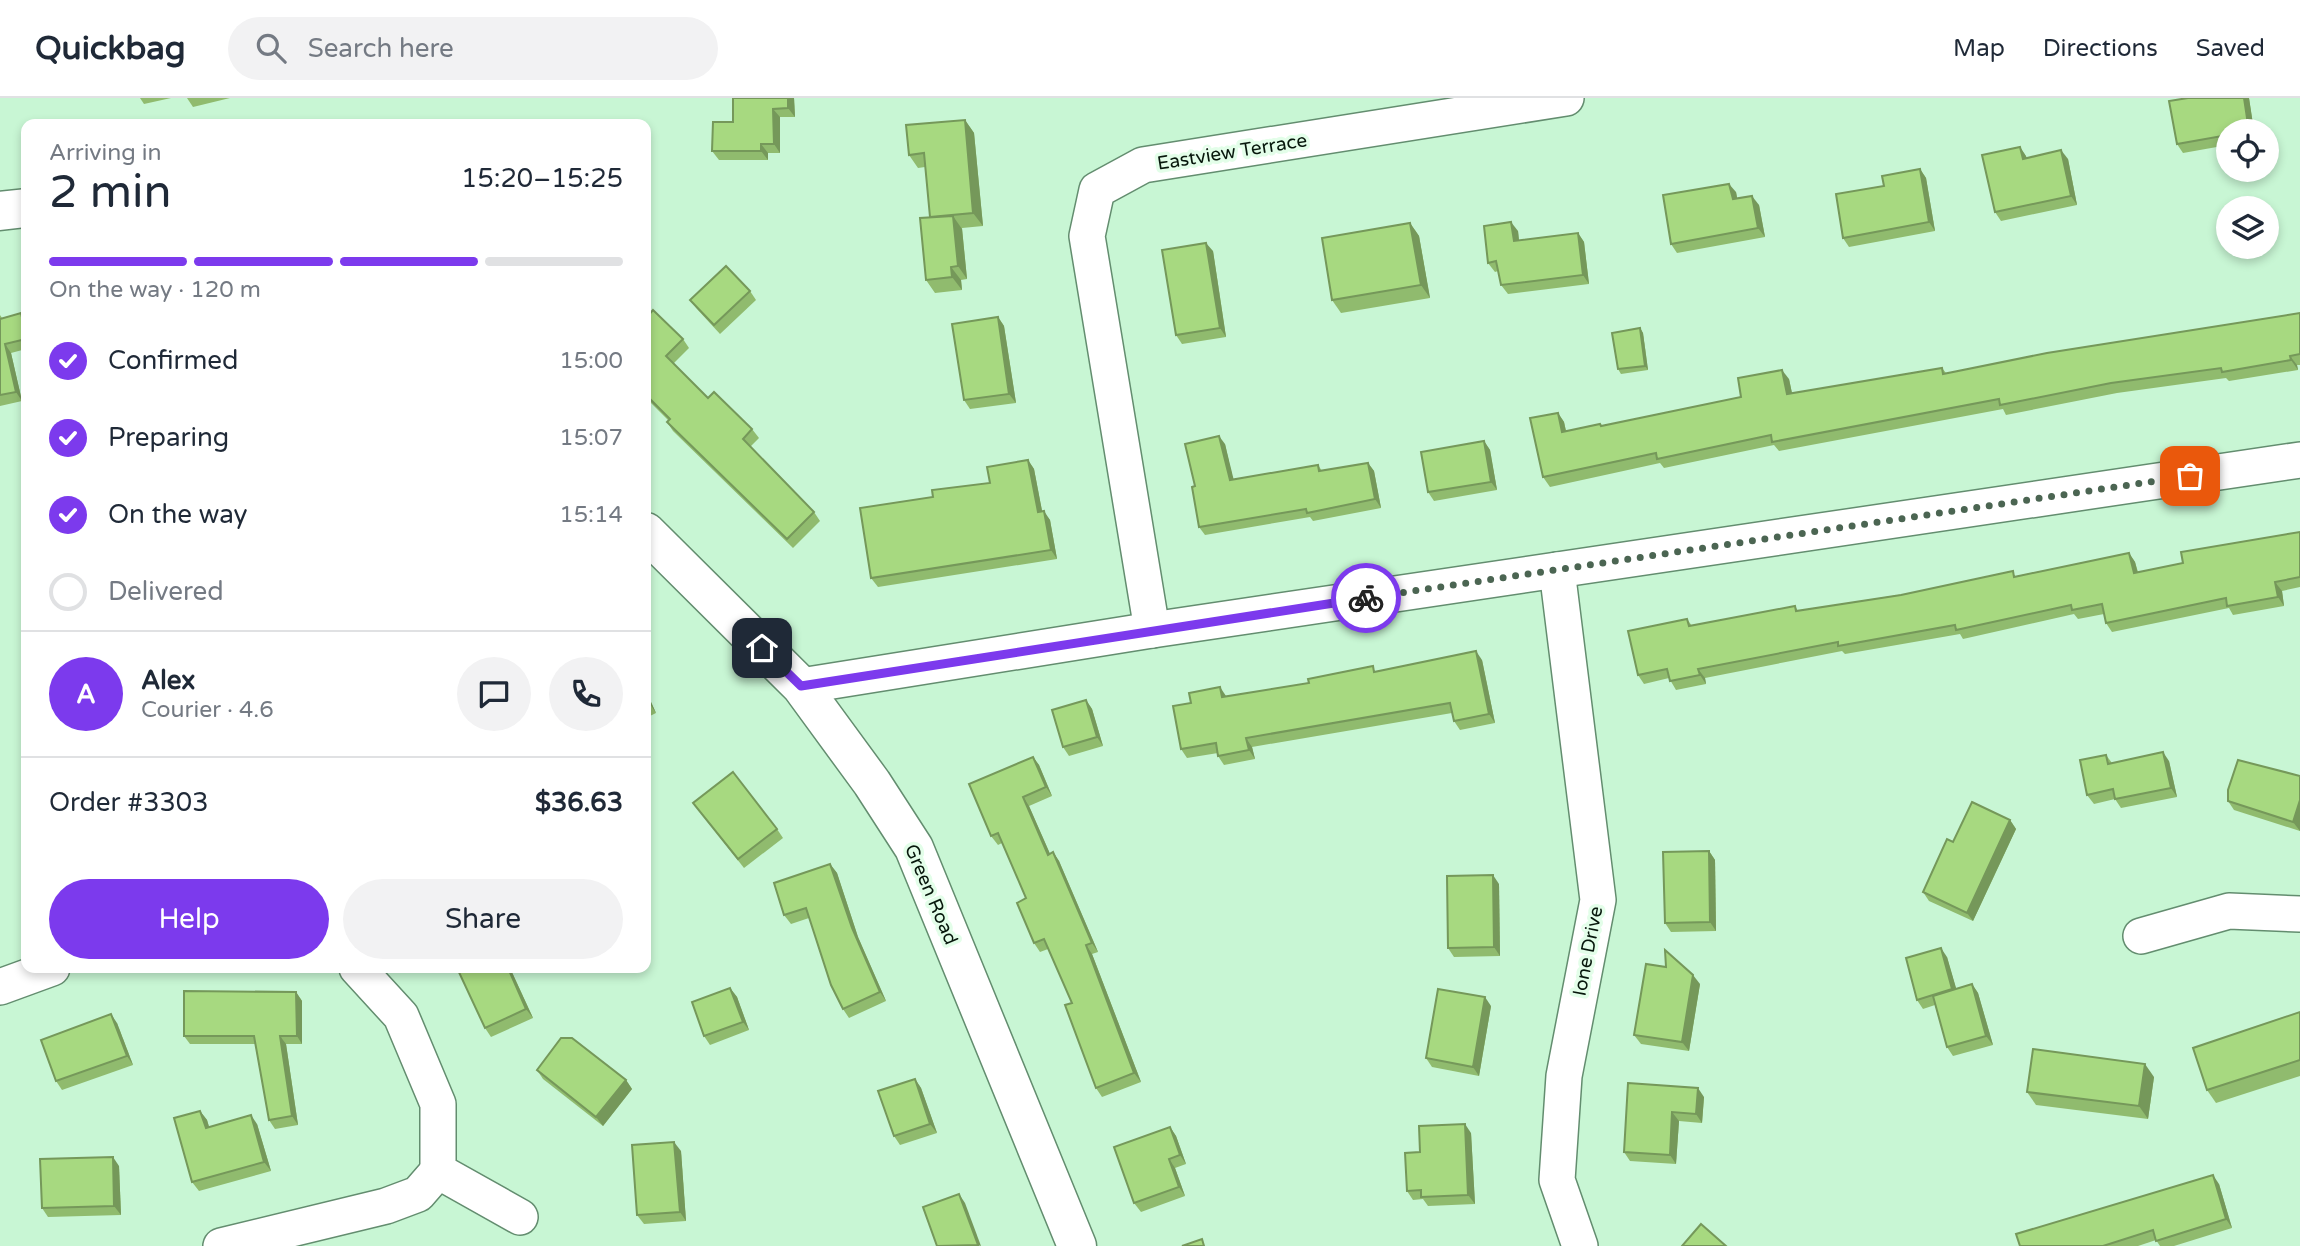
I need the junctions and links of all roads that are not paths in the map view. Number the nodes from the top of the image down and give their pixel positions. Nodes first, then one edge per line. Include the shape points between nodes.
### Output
1 (1566, 98) edge
2 (21, 209) edge
3 (0, 211) edge
4 (2300, 460) edge
5 (651, 537) edge
6 (1557, 570) junction
7 (1152, 630) junction
8 (801, 686) junction
9 (2300, 914) edge
10 (2141, 936) dead end
11 (38, 973) edge
12 (362, 973) edge
13 (0, 987) edge
14 (438, 1171) junction
15 (520, 1217) dead end
16 (221, 1246) edge
17 (1077, 1246) edge
18 (1580, 1246) edge

1 - 7 street, Eastview Terrace via 1143,165 1097,190 1087,236
2 - 3 street
4 - 6 street
5 - 8 street, Green Road
6 - 7 street
6 - 18 street, Ione Drive via 1598,900 1564,1076 1557,1180
7 - 8 street
8 - 17 street, Green Road via 873,783 914,848
9 - 10 street via 2229,911
11 - 13 street
12 - 14 street via 401,1016 438,1104
14 - 15 street
14 - 16 street via 418,1194 386,1206

